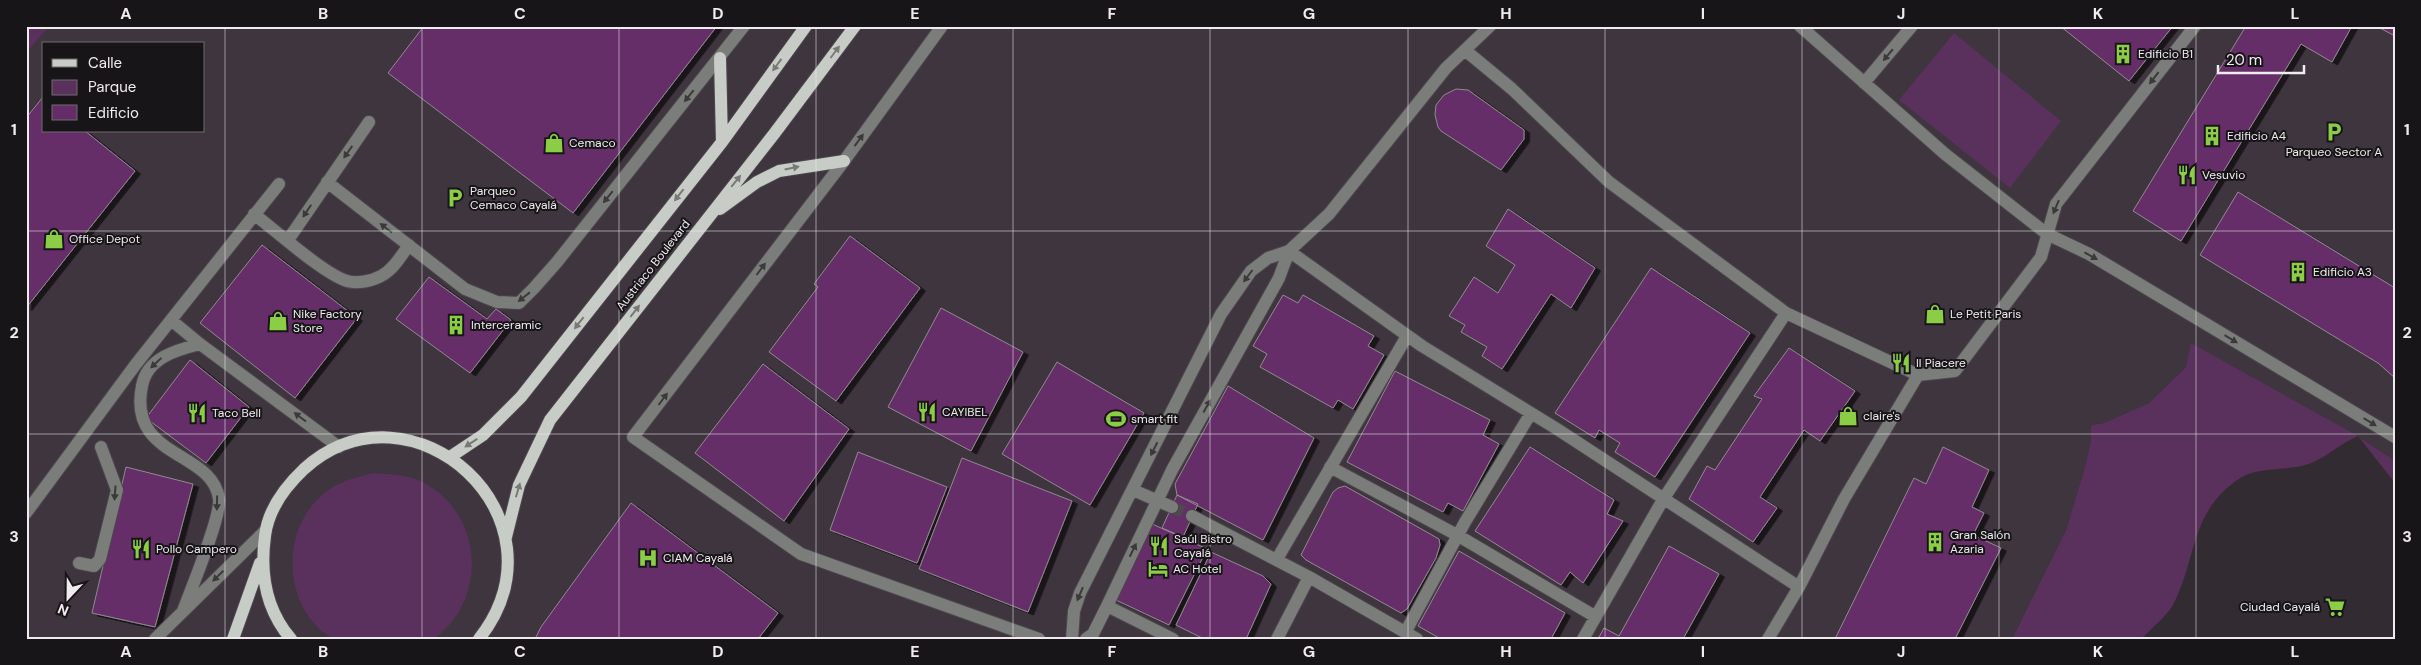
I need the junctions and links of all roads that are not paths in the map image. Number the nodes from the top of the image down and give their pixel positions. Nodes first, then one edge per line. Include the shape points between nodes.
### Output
1 (744, 26) edge
2 (806, 26) edge
3 (855, 26) edge
4 (942, 26) edge
5 (1800, 26) edge
6 (1912, 26) edge
7 (2195, 26) edge
8 (1484, 28) edge
9 (1466, 51) junction
10 (720, 58) junction
11 (1864, 83) junction
12 (369, 122) dead end
13 (722, 142) junction
14 (844, 161) junction
15 (326, 182) junction
16 (279, 184) dead end
17 (254, 214) junction
18 (706, 219) junction
19 (2047, 234) junction
20 (288, 240) junction
21 (409, 246) junction
22 (1288, 251) junction
23 (1786, 314) junction
24 (172, 320) junction
25 (1407, 336) junction
26 (200, 344) junction
27 (1918, 375) junction
28 (1531, 413) junction
29 (2395, 437) edge
30 (102, 447) dead end
31 (339, 447) junction
32 (450, 457) junction
33 (1330, 467) junction
34 (1133, 490) junction
35 (1664, 498) junction
36 (1157, 500) junction
37 (1172, 507) tunnel mouth
38 (26, 513) edge
39 (1192, 516) tunnel mouth
40 (266, 530) junction
41 (1458, 535) junction
42 (506, 537) junction
43 (262, 558) junction
44 (1277, 560) junction
45 (78, 563) dead end
46 (1309, 577) junction
47 (1799, 587) junction
48 (1107, 606) junction
49 (183, 611) junction
50 (1596, 616) junction
51 (1413, 636) edge
52 (155, 639) edge
53 (233, 639) edge
54 (291, 639) edge
55 (479, 639) edge
56 (1039, 639) edge
57 (1072, 639) edge
58 (1086, 639) edge
59 (1173, 639) edge
60 (1277, 639) edge
61 (1583, 639) edge
62 (1768, 639) edge

1 - 10 street
2 -> 13 main road, Austriaco Boulevard
18 -> 3 main road, Austriaco Boulevard
14 -> 4 street
5 - 11 street
6 -> 11 street
7 -> 19 street via 2056,204
8 - 9 street
9 - 22 street via 1446,68 1329,214
9 - 23 street via 1512,89 1609,182
10 - 13 main road
10 -> 21 street via 557,262 519,303 497,302 465,288
11 - 19 street via 1945,154
12 -> 15 street
13 -> 32 main road, Austriaco Boulevard via 521,397 483,435
18 -> 14 main road via 757,182 780,171
56 -> 14 street via 801,554 633,437
15 -> 20 street
21 -> 15 street
16 - 17 street
17 - 20 street
17 - 24 street
42 -> 18 main road, Austriaco Boulevard via 519,485 550,420
19 - 27 street via 2041,257 1955,371
19 -> 29 street via 2089,254
20 - 21 street via 333,274 350,282 380,277
22 - 25 street
22 -> 34 street via 1268,258 1251,271 1221,314
36 -> 22 street via 1279,278
23 - 27 street
23 - 35 street
24 - 26 street
24 - 38 street
25 - 28 street
25 - 33 street
31 -> 26 street
26 -> 49 street via 152,364 142,381 139,401 140,414 148,431 214,482 219,500 216,518
27 - 47 street via 1844,499
28 - 35 street
28 - 41 street
30 -> 45 street via 117,490 100,559 94,566
31 - 32 main road via 356,441 396,439
31 - 40 main road via 314,460 292,480 276,503
32 - 42 main road via 476,479 495,506
33 - 41 street
33 - 44 street
34 - 36 street
34 -> 57 street via 1080,593 1074,611
35 - 47 street
35 - 50 street
36 - 37 street
48 -> 36 street
39 - 44 street
40 - 43 main road
40 -> 49 street
41 - 50 street
41 - 51 street
42 - 55 main road via 508,567 503,596 491,623
43 - 53 main road
43 - 54 main road via 271,608
44 - 46 street
46 - 51 street
46 - 60 street
47 - 62 street
48 - 58 street
48 - 59 street
49 - 52 street
50 - 61 street

